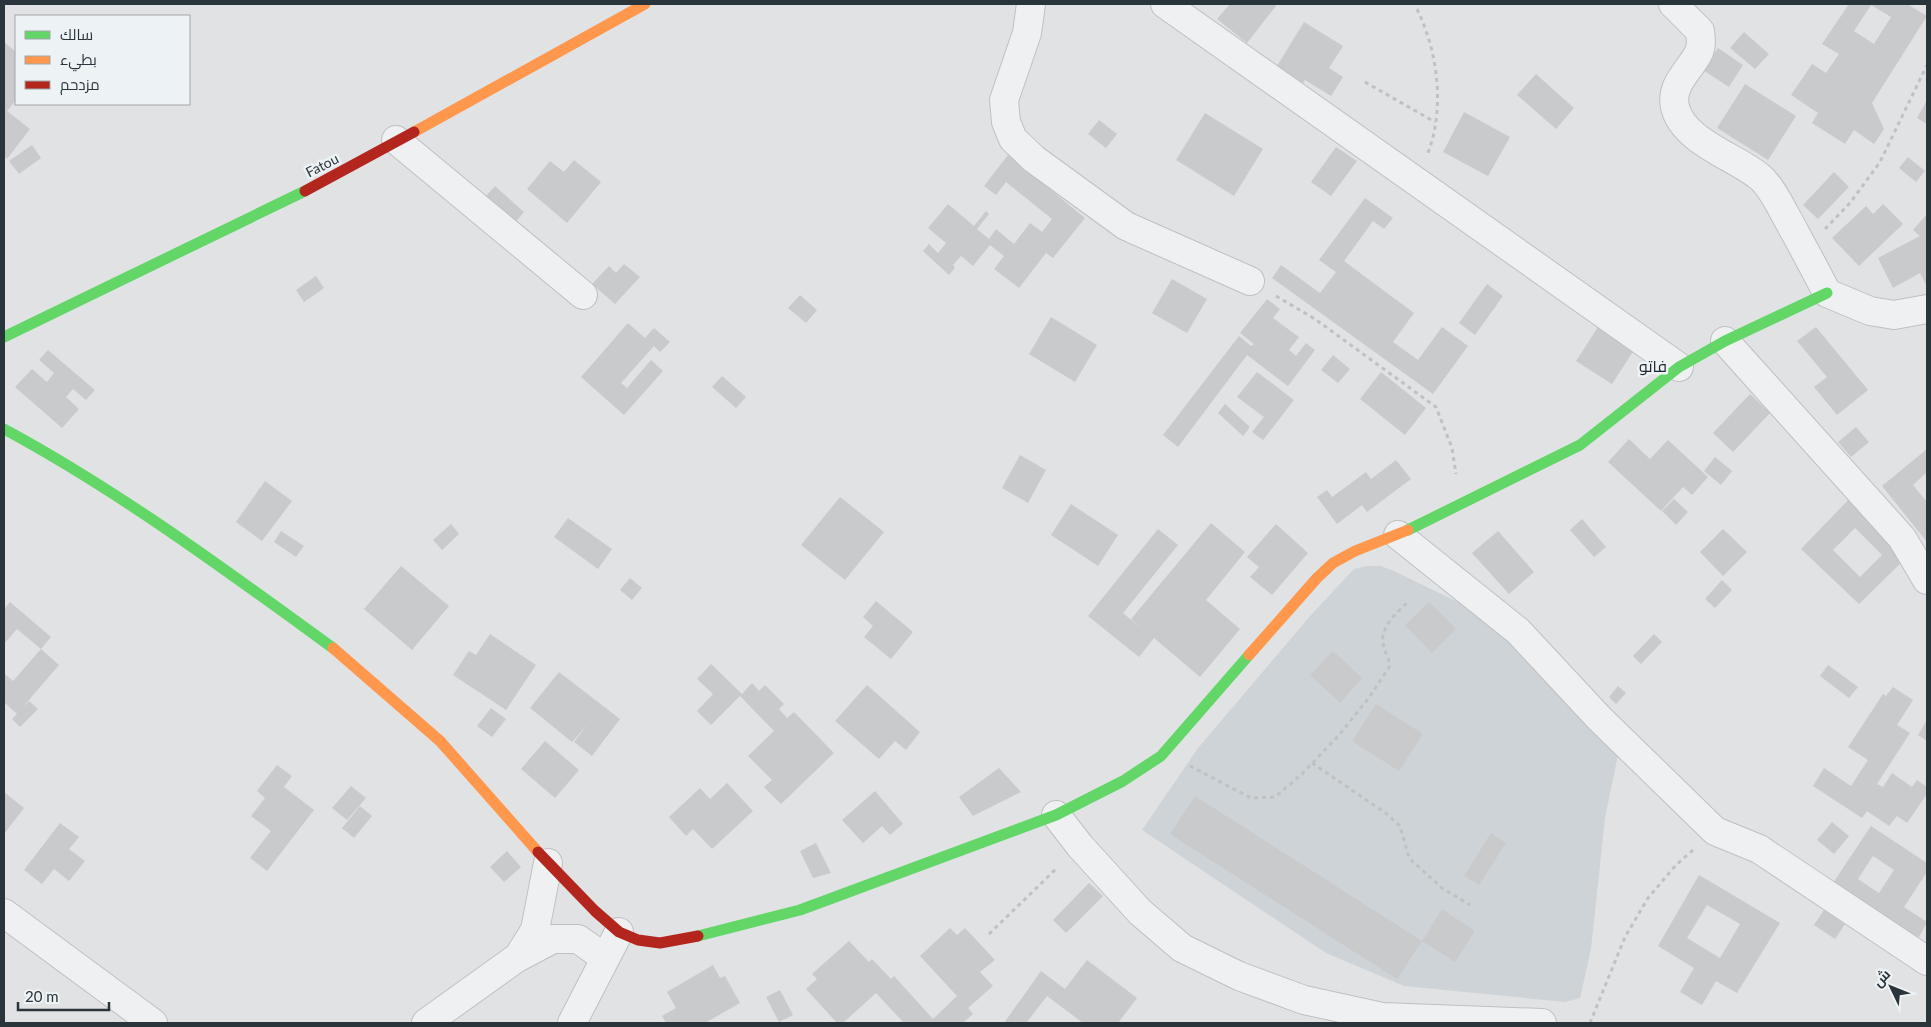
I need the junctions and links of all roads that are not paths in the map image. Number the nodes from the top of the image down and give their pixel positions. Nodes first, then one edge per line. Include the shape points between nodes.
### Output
1 (645, 4) edge
2 (1032, 4) edge
3 (1165, 4) edge
4 (1673, 4) edge
5 (396, 140) junction
6 (1250, 281) road end
7 (1827, 293) junction
8 (583, 295) dead end
9 (1927, 309) edge
10 (4, 336) edge
11 (1725, 341) junction
12 (1679, 367) junction
13 (4, 429) edge
14 (1398, 535) junction
15 (1927, 580) edge
16 (1056, 815) junction
17 (548, 863) junction
18 (4, 915) edge
19 (619, 932) junction
20 (518, 957) junction
21 (605, 958) junction
22 (1927, 961) edge
23 (153, 1023) edge
24 (426, 1023) edge
25 (572, 1023) edge
26 (1542, 1023) edge

1 - 5 street, Fatou
2 - 6 street via 1027,33 1004,100 1006,122 1013,139 1034,159 1126,226
3 - 12 street
4 - 7 street via 1691,19 1701,37 1699,53 1676,87 1675,107 1681,120 1692,134 1761,178 1773,193
5 - 8 street
5 - 10 street, Fatou via 337,174
7 - 9 street via 1863,309 1894,315
7 - 11 street
11 - 12 street
11 - 15 street via 1902,538
12 - 14 street via 1580,445
13 - 17 street via 52,455 235,577 350,661 440,741
14 - 16 street via 1333,563 1161,756 1124,781
14 - 22 street via 1518,631 1598,718 1715,831 1759,850
16 - 19 street via 800,910 716,933 660,943 638,940
16 - 26 street via 1140,912 1182,948 1239,976 1304,1000 1382,1017
17 - 19 street
17 - 20 street via 535,930
18 - 23 street
19 - 21 street
20 - 21 street via 553,939 578,939
20 - 24 street
21 - 25 street

